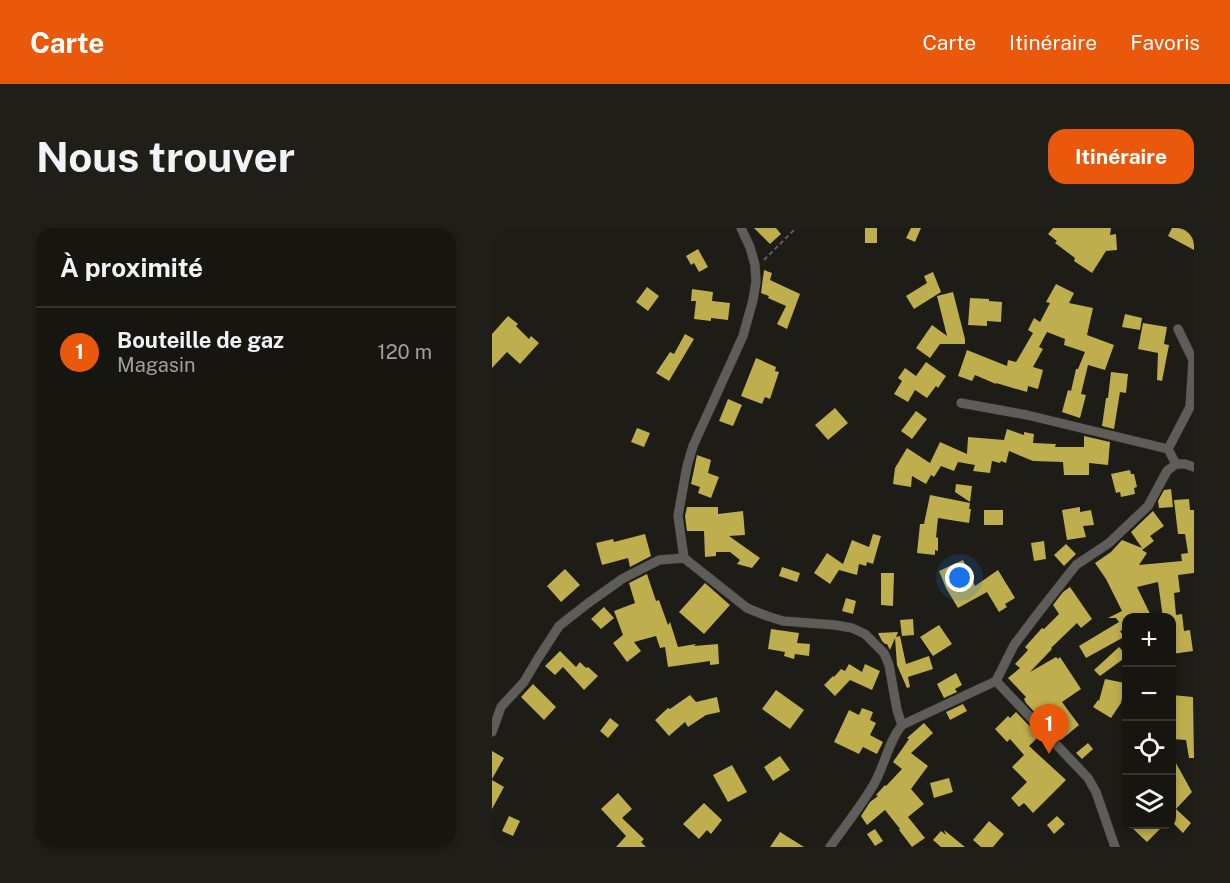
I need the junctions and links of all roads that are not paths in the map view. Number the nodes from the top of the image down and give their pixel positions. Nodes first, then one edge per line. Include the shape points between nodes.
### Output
1 (741, 228) edge
2 (1178, 329) dead end
3 (961, 403) dead end
4 (1168, 448) junction
5 (1176, 464) junction
6 (1194, 467) edge
7 (684, 558) junction
8 (996, 681) junction
9 (902, 725) junction
10 (492, 732) edge
11 (830, 847) edge
12 (1115, 847) edge

1 - 7 street via 755,265 753,300 742,336 687,466 678,516
2 - 4 street via 1193,360 1190,407
3 - 4 street
4 - 5 street
5 - 6 street
5 - 8 street via 1167,471 1148,506 1109,543 1076,565 1014,645
7 - 9 street via 747,608 766,616 852,628 865,634 890,665
7 - 10 street via 659,560 622,579 559,627 524,682 501,707
8 - 9 street
8 - 12 street via 1088,778
9 - 11 street via 894,734 872,787

